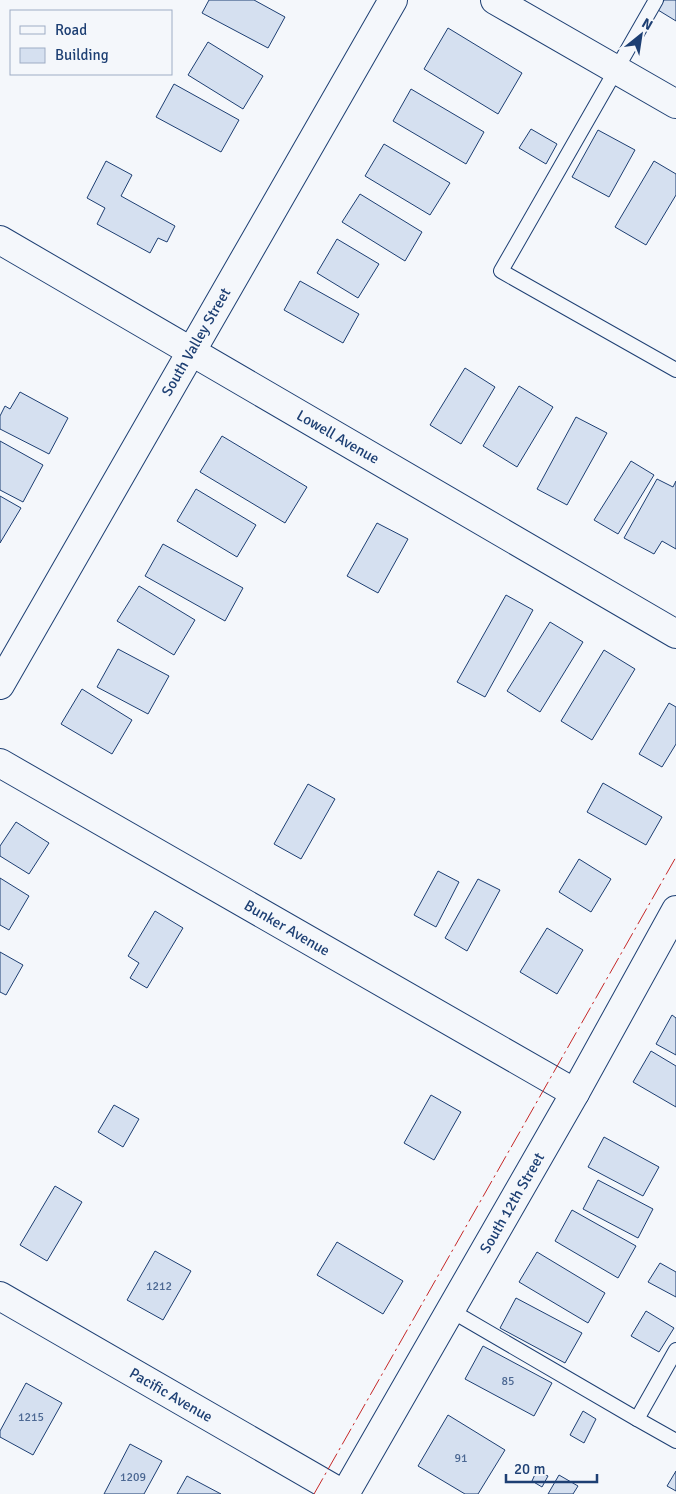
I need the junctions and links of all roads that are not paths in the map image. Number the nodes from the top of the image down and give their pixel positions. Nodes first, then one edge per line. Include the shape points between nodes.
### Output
1 (393, 0) edge
2 (495, 0) edge
3 (656, 0) edge
4 (616, 70) junction
5 (676, 104) edge
6 (0, 240) edge
7 (191, 352) junction
8 (676, 370) edge
9 (676, 634) edge
10 (0, 685) edge
11 (0, 763) edge
12 (676, 910) edge
13 (575, 1093) junction
14 (0, 1296) edge
15 (450, 1310) junction
16 (676, 1350) edge
17 (637, 1419) junction
18 (676, 1441) edge
19 (344, 1494) edge

1 - 7 street, South Valley Street
2 - 4 street
3 - 4 lane
4 - 5 street
4 - 8 lane via 501,271
6 - 7 street, Lowell Avenue
7 - 9 street, Lowell Avenue
7 - 10 street, South Valley Street
11 - 13 street, Bunker Avenue
12 - 13 street, South 12th Street
13 - 15 street, South 12th Street
14 - 19 street, Pacific Avenue
15 - 17 lane
15 - 19 street, South 12th Street
16 - 17 lane
17 - 18 lane

